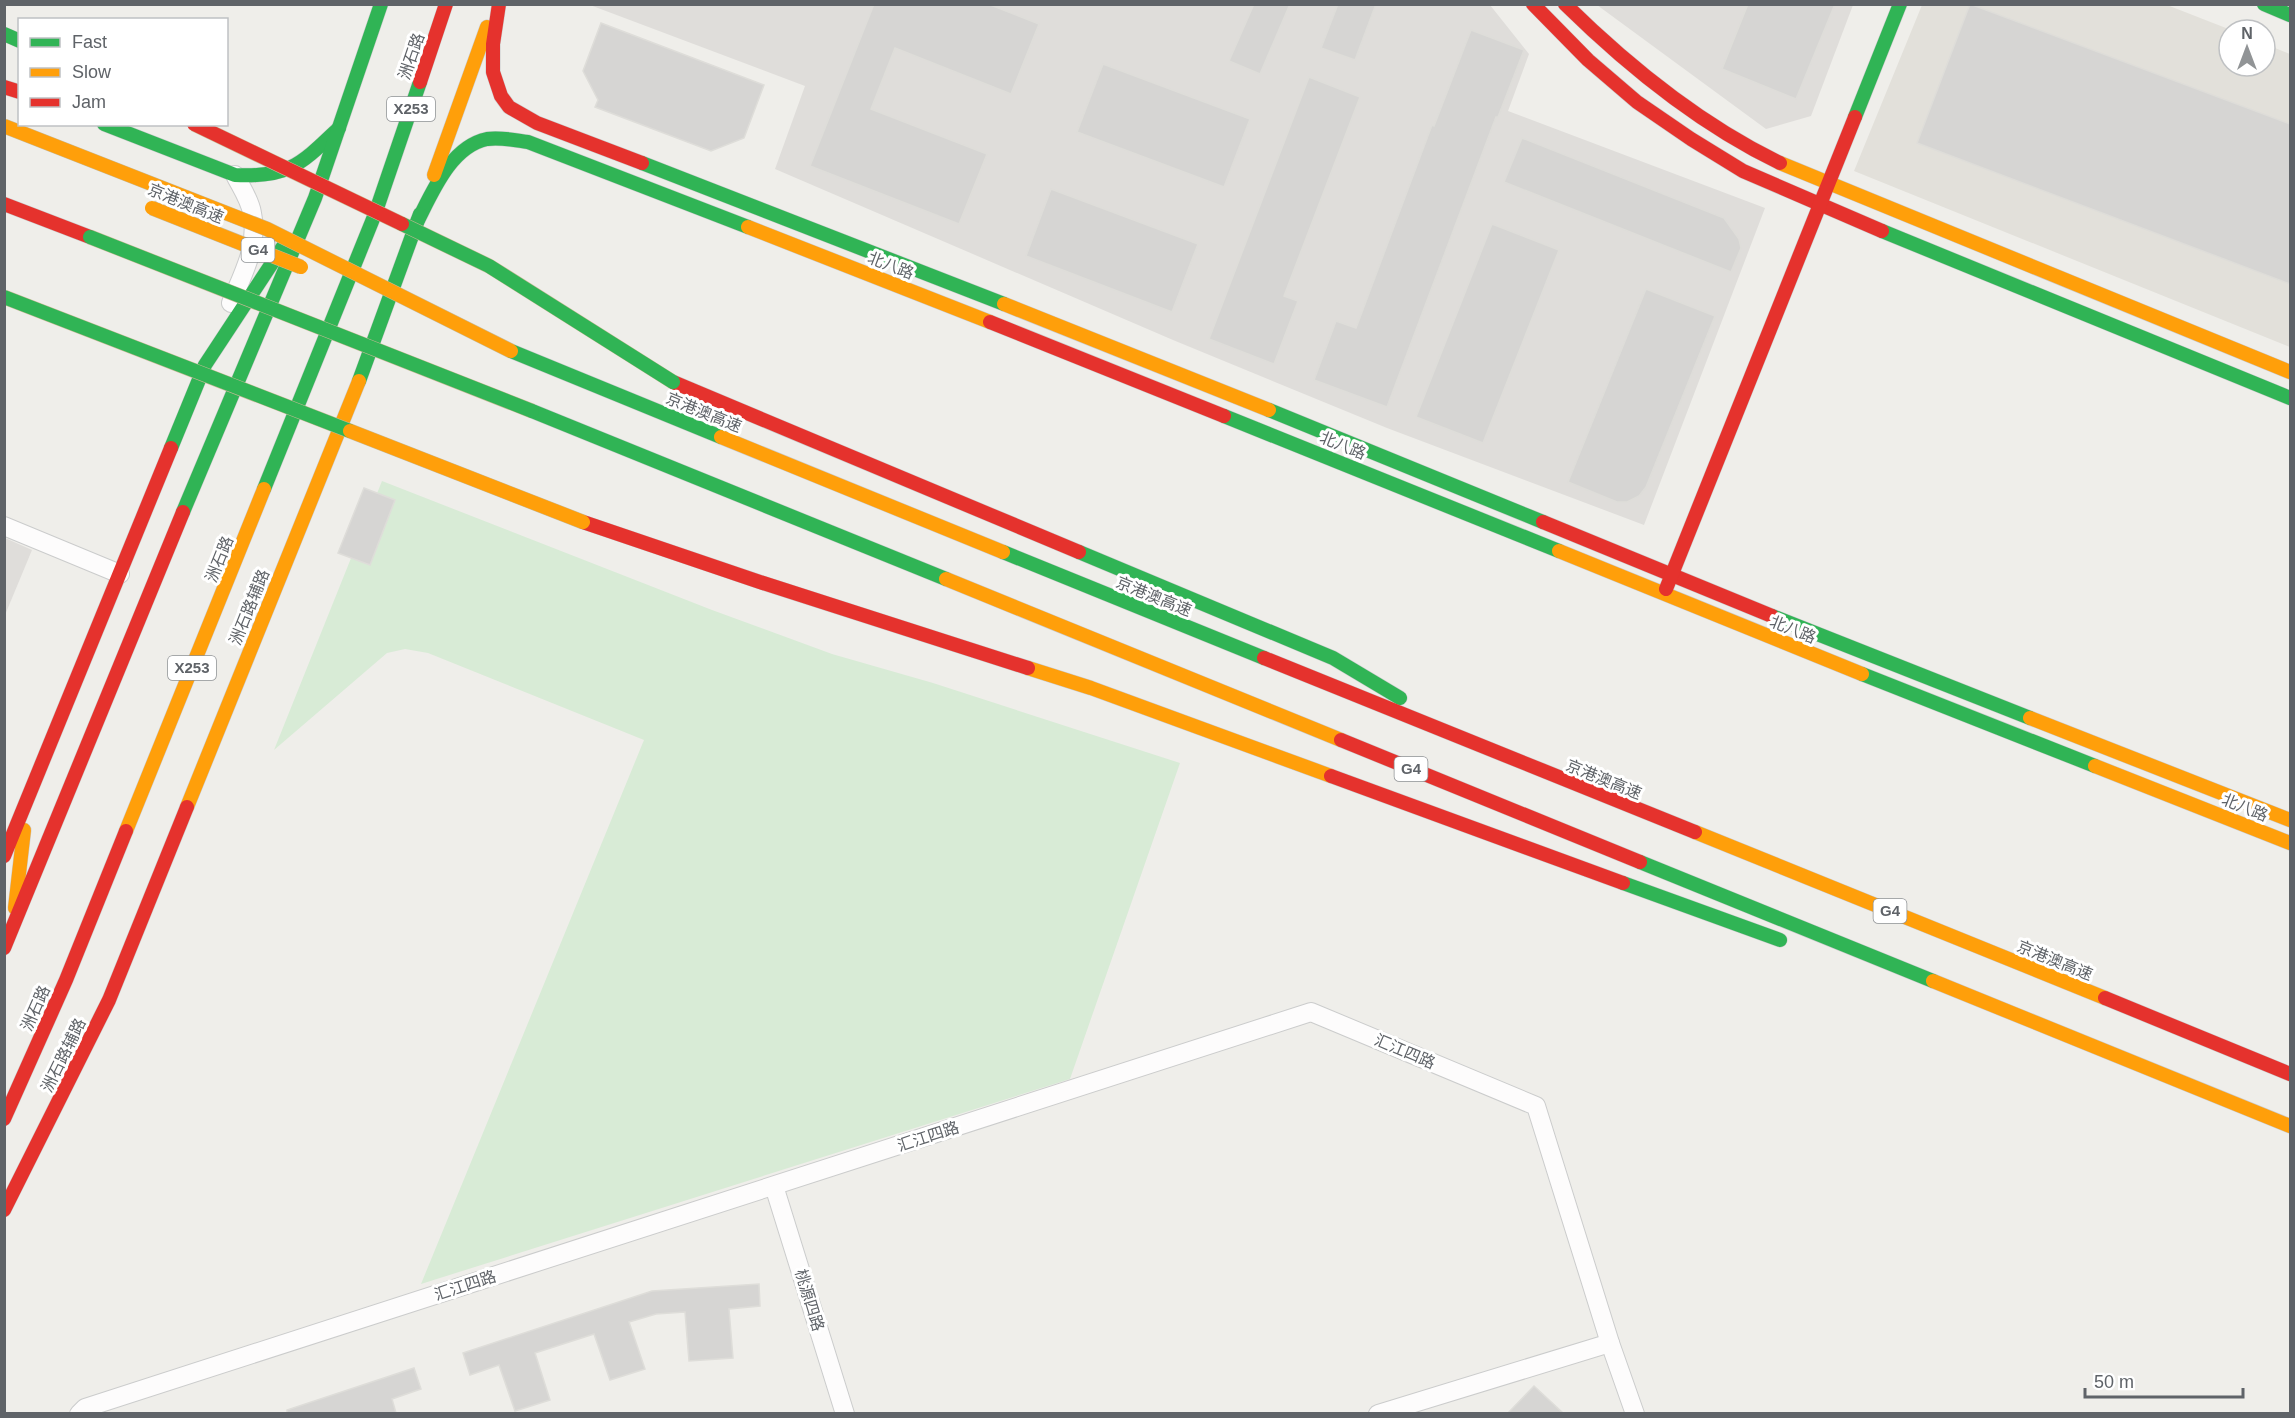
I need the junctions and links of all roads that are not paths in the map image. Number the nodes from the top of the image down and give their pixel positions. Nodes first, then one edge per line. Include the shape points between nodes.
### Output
1 (381, 4) edge
2 (446, 4) edge
3 (497, 4) edge
4 (1533, 4) edge
5 (1565, 4) edge
6 (1900, 4) edge
7 (2264, 4) edge
8 (2290, 15) edge
9 (4, 34) edge
10 (18, 40) edge
11 (4, 126) edge
12 (109, 126) edge
13 (198, 126) edge
14 (339, 128) junction
15 (236, 175) junction
16 (1828, 184) junction
17 (315, 198) junction
18 (136, 201) dead end
19 (4, 204) edge
20 (1820, 206) junction
21 (4, 212) edge
22 (415, 226) junction
23 (90, 237) junction
24 (313, 272) dead end
25 (335, 281) dead end
26 (4, 297) edge
27 (511, 351) junction
28 (206, 365) junction
29 (2290, 372) edge
30 (2290, 398) edge
31 (4, 526) edge
32 (120, 574) junction
33 (1673, 575) junction
34 (1663, 594) junction
35 (1488, 750) junction
36 (29, 798) junction
37 (2290, 820) edge
38 (2290, 843) edge
39 (4, 856) edge
40 (7, 942) edge
41 (1788, 943) dead end
42 (1922, 992) dead end
43 (2290, 1074) edge
44 (2256, 1112) junction
45 (4, 1119) edge
46 (2290, 1126) edge
47 (774, 1186) junction
48 (4, 1210) edge
49 (1610, 1342) junction
50 (79, 1413) edge
51 (845, 1413) edge
52 (1378, 1413) edge
53 (1635, 1413) edge

1 - 14 main road
2 - 45 main road, 洲石路 / X253 via 375,214 70,969
3 - 22 main road, 洲石路辅路
3 - 33 main road, 北八路 via 492,50 497,92 511,108 537,123 1001,303
4 - 20 main road via 1588,60 1637,102 1743,171
5 - 16 main road via 1651,83 1704,120 1754,150
6 - 16 main road
7 - 8 main road
9 - 10 main road
11 - 27 main road, bridge via 267,229
12 - 15 main road
13 - 35 main road, bridge via 489,266 673,382 1334,658
14 - 15 main road via 307,158 271,174
14 - 17 main road
15 - 28 street via 252,211 255,237
16 - 20 main road
16 - 29 main road
17 - 28 main road
17 - 40 main road
18 - 24 main road, 京港澳高速 / G4, bridge
19 - 23 main road, G4
20 - 30 main road
20 - 33 main road
21 - 23 main road
22 - 34 main road, 北八路 via 449,166 473,143 494,137 528,142 993,323
22 - 48 main road, 洲石路辅路 via 347,413 109,1000
23 - 44 main road, G4, bridge via 532,411
25 - 27 main road, 京港澳高速 / G4, bridge
26 - 41 main road, bridge via 583,522 1091,688
27 - 35 main road, 京港澳高速 / G4
28 - 32 main road
31 - 32 street
32 - 36 main road
33 - 34 main road
33 - 37 main road, 北八路
34 - 38 main road, 北八路
35 - 43 main road, 京港澳高速 / G4
36 - 39 main road
36 - 40 main road
42 - 44 main road
44 - 46 main road, G4
47 - 49 street, 汇江四路 via 1311,1012 1536,1106
47 - 50 street, 汇江四路
47 - 51 street, 桃源四路
49 - 52 street
49 - 53 street, 汇江四路

